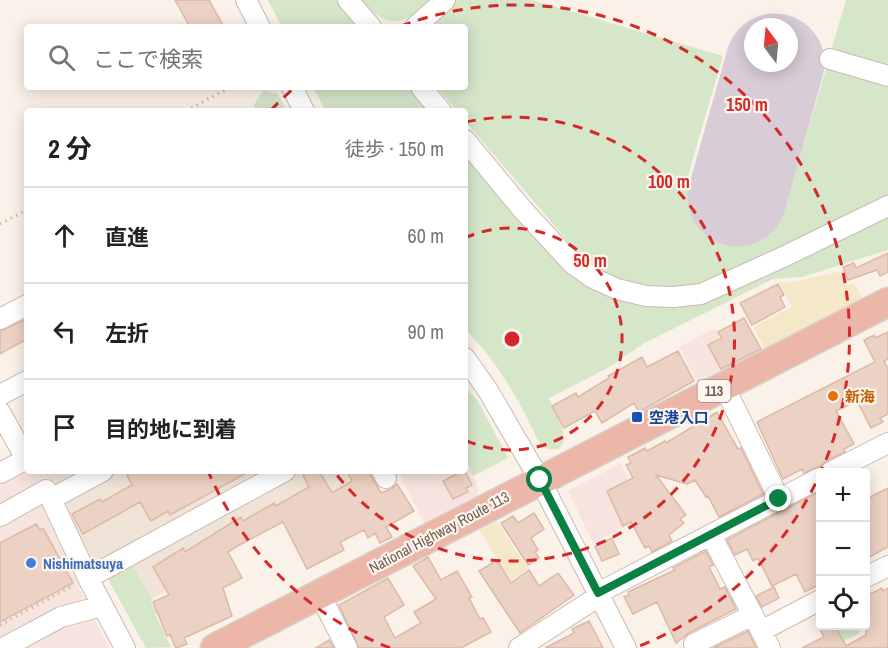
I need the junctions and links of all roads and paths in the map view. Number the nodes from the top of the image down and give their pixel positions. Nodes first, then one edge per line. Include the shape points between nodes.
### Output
1 (246, 0) edge
2 (348, 0) edge
3 (445, 0) edge
4 (258, 24) edge
5 (368, 24) edge
6 (418, 24) edge
7 (830, 59) dead end
8 (888, 76) edge
9 (225, 90) edge
10 (294, 90) edge
11 (424, 90) edge
12 (192, 108) edge
13 (302, 108) edge
14 (438, 108) edge
15 (468, 144) edge
16 (888, 206) edge
17 (24, 212) edge
18 (0, 224) edge
19 (888, 302) edge
20 (24, 307) edge
21 (0, 319) edge
22 (468, 362) edge
23 (24, 383) edge
24 (724, 386) junction
25 (0, 396) edge
26 (0, 412) edge
27 (888, 443) edge
28 (24, 455) edge
29 (24, 460) edge
30 (839, 468) edge
31 (0, 473) edge
32 (97, 474) edge
33 (280, 474) edge
34 (540, 480) junction
35 (816, 480) edge
36 (51, 499) junction
37 (779, 499) junction
38 (0, 516) edge
39 (711, 535) junction
40 (888, 566) edge
41 (868, 576) edge
42 (84, 585) junction
43 (320, 594) junction
44 (599, 594) junction
45 (816, 602) edge
46 (102, 606) junction
47 (0, 625) edge
48 (761, 631) edge
49 (694, 644) dead end
50 (3, 648) edge
51 (125, 648) edge
52 (215, 648) edge
53 (347, 648) edge
54 (519, 648) edge
55 (626, 648) edge

1 - 4 street
2 - 5 street
3 - 6 street
7 - 8 street
9 - 12 path
10 - 13 street
11 - 14 street
15 - 16 street via 572,263 617,289 646,296 701,294
17 - 18 path
19 - 24 highway, National Highway Route 113 / 113
20 - 21 street
22 - 34 street
23 - 25 street
24 - 34 highway, National Highway Route 113 / 113
24 - 37 street
26 - 28 street
27 - 30 street
29 - 31 street
32 - 36 street
33 - 42 street
34 - 43 highway, National Highway Route 113 / 113
34 - 44 street
35 - 37 street
36 - 38 street via 46,490
36 - 42 street
37 - 39 street
39 - 44 street
39 - 48 street
40 - 41 street
42 - 46 street
42 - 47 path via 75,585
43 - 52 highway, National Highway Route 113 / 113
43 - 53 street
44 - 54 street
44 - 55 street
45 - 48 street
46 - 50 street via 61,617
46 - 51 street
48 - 49 street

